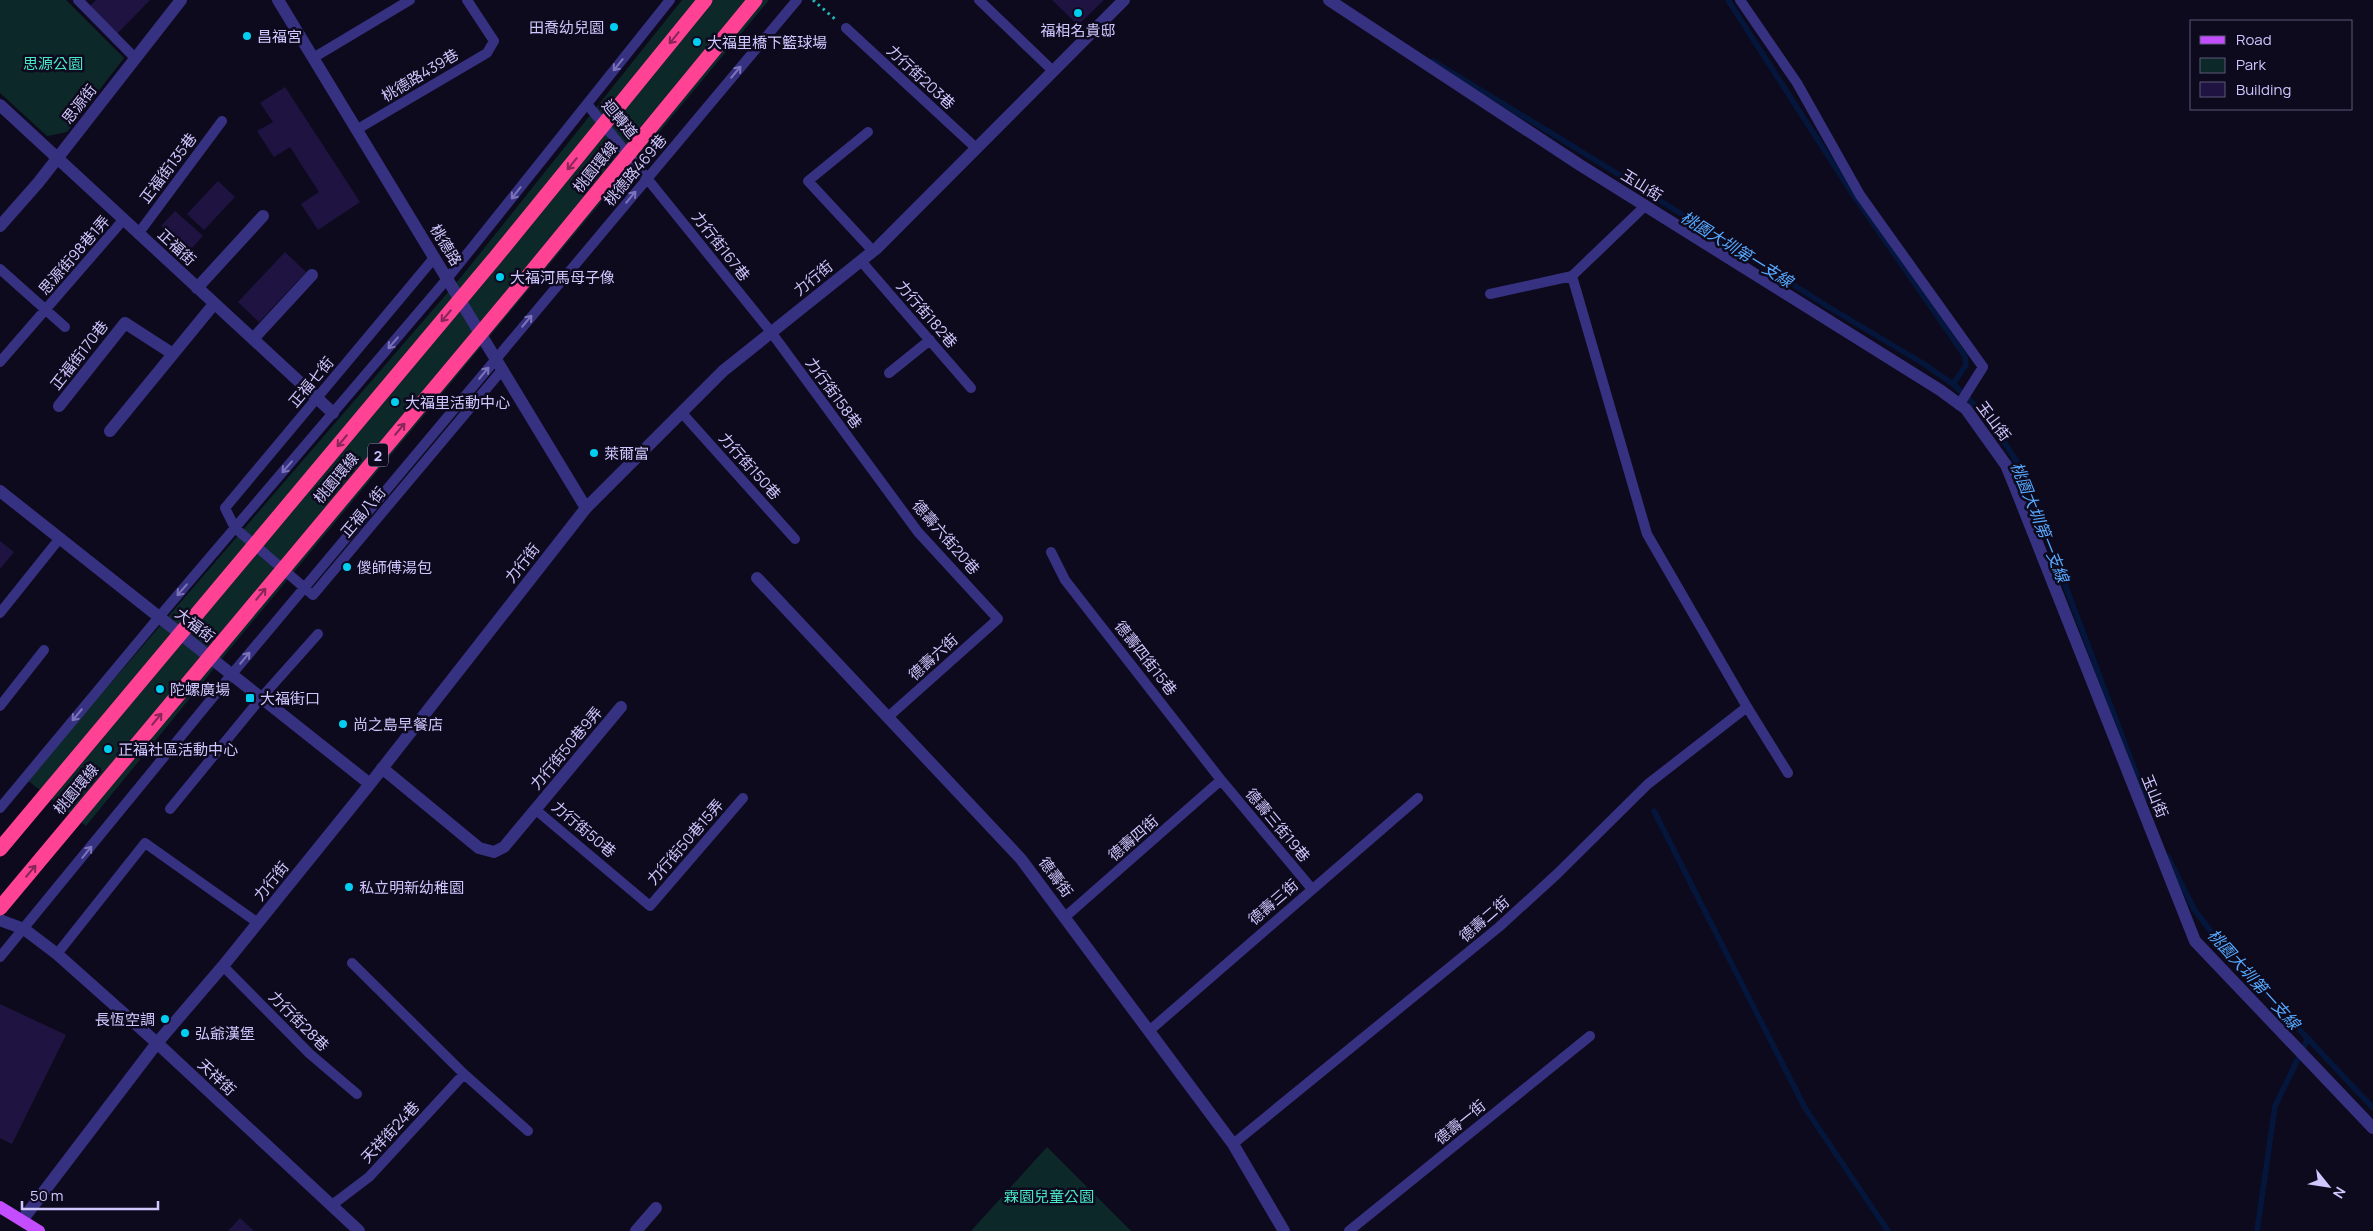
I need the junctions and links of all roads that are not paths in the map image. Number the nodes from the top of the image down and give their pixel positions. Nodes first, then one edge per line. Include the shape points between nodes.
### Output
1 (78, 0) edge
2 (181, 0) edge
3 (278, 0) edge
4 (410, 0) edge
5 (467, 0) edge
6 (670, 0) edge
7 (705, 0) edge
8 (756, 0) edge
9 (797, 0) edge
10 (979, 0) edge
11 (1124, 0) edge
12 (1329, 0) edge
13 (1740, 0) edge
14 (846, 28) road end
15 (313, 58) junction
16 (136, 59) junction
17 (1053, 71) junction
18 (0, 104) edge
19 (587, 104) junction
20 (222, 121) dead end
21 (356, 130) junction
22 (868, 132) dead end
23 (976, 148) junction
24 (58, 158) junction
25 (648, 177) junction
26 (1645, 206) junction
27 (262, 216) dead end
28 (124, 219) junction
29 (0, 226) edge
30 (138, 234) junction
31 (873, 250) junction
32 (434, 258) junction
33 (860, 261) junction
34 (0, 269) edge
35 (312, 274) dead end
36 (1572, 276) junction
37 (447, 280) junction
38 (197, 288) junction
39 (1490, 294) dead end
40 (214, 304) junction
41 (46, 310) junction
42 (65, 327) dead end
43 (771, 332) junction
44 (253, 339) junction
45 (930, 340) junction
46 (173, 354) junction
47 (0, 362) edge
48 (499, 364) junction
49 (889, 373) dead end
50 (971, 388) dead end
51 (318, 398) junction
52 (1959, 405) junction
53 (60, 406) dead end
54 (333, 413) junction
55 (682, 413) junction
56 (110, 431) dead end
57 (874, 472) joint
58 (0, 491) edge
59 (586, 508) junction
60 (235, 528) junction
61 (60, 538) junction
62 (795, 539) dead end
63 (1051, 552) dead end
64 (757, 578) dead end
65 (304, 588) junction
66 (0, 613) edge
67 (159, 617) junction
68 (998, 619) joint
69 (318, 634) dead end
70 (44, 650) dead end
71 (232, 674) junction
72 (261, 698) junction
73 (0, 706) edge
74 (621, 707) dead end
75 (1747, 707) junction
76 (888, 717) junction
77 (382, 768) junction
78 (1788, 773) dead end
79 (1221, 780) junction
80 (370, 784) junction
81 (743, 798) dead end
82 (1418, 798) dead end
83 (0, 808) edge
84 (170, 809) dead end
85 (536, 810) junction
86 (0, 849) edge
87 (1312, 888) junction
88 (650, 906) joint
89 (0, 908) edge
90 (1065, 917) junction
91 (0, 920) edge
92 (258, 923) junction
93 (24, 929) junction
94 (57, 954) junction
95 (0, 957) edge
96 (352, 963) dead end
97 (223, 966) junction
98 (1149, 1031) junction
99 (1590, 1036) dead end
100 (157, 1043) junction
101 (464, 1074) junction
102 (357, 1094) dead end
103 (2373, 1128) edge
104 (528, 1131) dead end
105 (1233, 1144) junction
106 (332, 1205) junction
107 (0, 1207) edge
108 (656, 1208) dead end
109 (23, 1219) junction
110 (39, 1231) edge
111 (359, 1231) edge
112 (636, 1231) edge
113 (1284, 1231) edge
114 (1350, 1231) edge

1 - 16 lane
2 - 16 street, 思源街
3 - 15 street, 桃德路
4 - 15 lane
5 - 21 lane, 桃德路439巷 via 494,41 487,53
6 -> 19 lane
7 -> 86 highway, 桃園環線 / 2, bridge via 495,258
89 -> 8 highway, 桃園環線 / 2, bridge
25 -> 9 lane, 桃德路469巷
10 - 17 lane
11 - 17 street, 力行街
12 - 26 street, 玉山街
13 - 52 lane via 1796,83 1860,195 1983,366
14 - 23 lane, 力行街203巷
15 - 21 street, 桃德路
16 - 24 street, 思源街
17 - 23 street, 力行街
18 - 24 street, 正福街
19 - 25 lane, 迴轉道
19 -> 37 lane
20 - 30 lane, 正福街135巷
21 - 32 street, 桃德路
22 - 31 lane via 808,181
23 - 31 street, 力行街
24 - 28 street, 正福街
24 - 29 street, 思源街
25 - 43 lane, 力行街167巷
48 -> 25 lane, 桃德路469巷
26 - 36 lane
26 - 52 street, 玉山街
27 - 38 street
28 - 30 street, 正福街
28 - 41 lane, 思源街98巷1弄
30 - 38 street, 正福街
31 - 33 street, 力行街
32 - 37 street, 桃德路
32 - 51 lane, 正福七街
33 - 43 street, 力行街
33 - 45 lane, 力行街182巷
34 - 41 lane
35 - 44 street
36 - 39 lane
36 - 75 lane via 1646,534
37 - 48 street, 桃德路
37 -> 54 lane
38 - 40 street, 正福街
40 - 44 street, 正福街
40 - 46 street
41 - 42 lane
41 - 47 lane, 思源街98巷1弄
43 - 55 street, 力行街 via 723,371
43 - 57 lane, 力行街158巷
44 - 51 street, 正福街
45 - 49 lane
45 - 50 lane, 力行街182巷
46 - 53 street, 正福街170巷 via 125,322
46 - 56 street
48 - 59 street, 桃德路
48 - 65 lane, 正福八街 via 312,595
51 - 54 street, 正福街
51 - 60 lane, 正福七街 via 225,508
52 - 103 street, 玉山街 via 1966,409 2006,465 2016,487 2195,941
54 -> 60 lane
55 - 59 street, 力行街
55 - 62 lane, 力行街150巷
57 - 68 lane, 德壽六街20巷 via 918,532
58 - 61 street, 大福街
59 - 77 street, 力行街
60 - 65 lane
60 -> 67 lane
61 - 66 lane
61 - 67 street, 大福街
63 - 79 lane, 德壽四街15巷 via 1066,580
64 - 76 street, 德壽街
71 -> 65 lane
67 - 71 street, 大福街
67 -> 83 lane
68 - 76 lane, 德壽六街
69 - 72 lane
70 - 73 lane
71 - 72 street, 大福街
93 -> 71 lane
72 - 80 street, 大福街
72 - 84 lane
74 - 85 street, 力行街50巷9弄
75 - 78 lane
75 - 105 lane, 德壽二街 via 1648,784 1499,927
76 - 90 street, 德壽街 via 1021,859
77 - 80 street, 力行街
77 - 85 street, 力行街50巷 via 479,848 494,852 504,847
79 - 87 lane, 德壽三街19巷
79 - 90 lane, 德壽四街
80 - 92 street, 力行街
81 - 88 lane, 力行街50巷15弄
82 - 87 lane, 德壽三街
85 - 88 lane, 力行街50巷
87 - 98 lane, 德壽三街
90 - 98 street, 德壽街
91 - 93 street, 天祥街
92 - 94 lane via 144,843
92 - 97 street, 力行街
93 - 94 street, 天祥街
93 - 95 lane
94 - 100 street, 天祥街
96 - 101 lane
97 - 100 street, 力行街
97 - 102 lane, 力行街28巷 via 310,1054
98 - 105 street, 德壽街
99 - 114 lane, 德壽一街
100 - 106 street, 天祥街
100 - 109 street, 力行街
101 - 104 lane
101 - 106 lane, 天祥街24巷 via 369,1177
105 - 113 street, 德壽街
106 - 111 street, 天祥街
107 - 109 main road
108 - 112 street
109 - 110 main road

